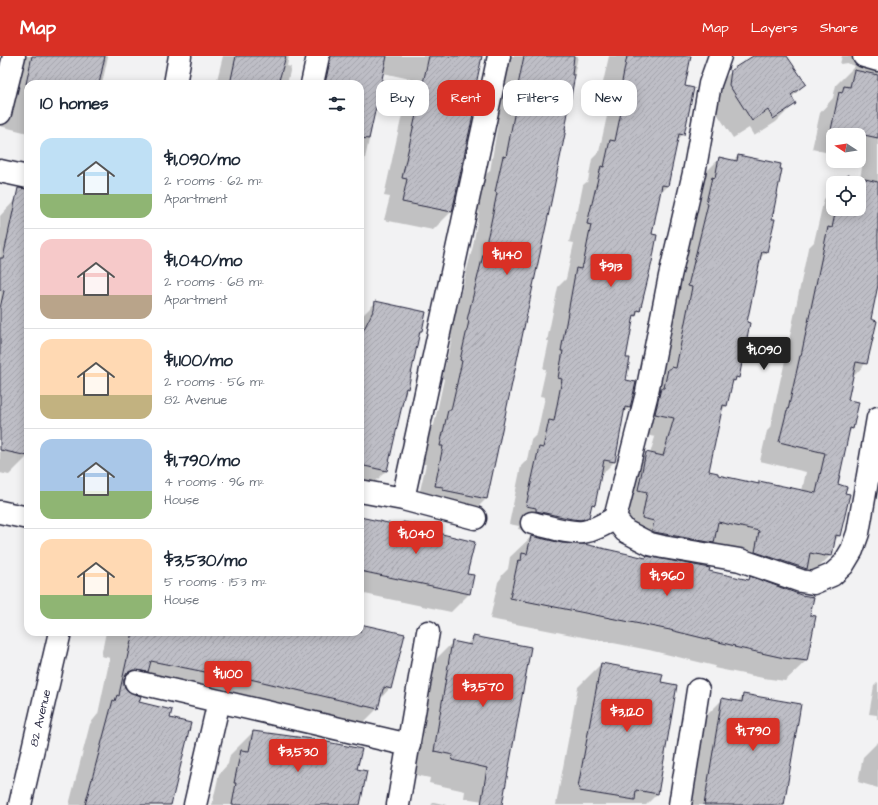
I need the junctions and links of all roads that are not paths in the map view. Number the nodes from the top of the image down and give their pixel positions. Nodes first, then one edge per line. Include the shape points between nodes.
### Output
1 (14, 56) edge
2 (180, 56) edge
3 (318, 56) edge
4 (499, 56) edge
5 (720, 56) edge
6 (864, 56) edge
7 (878, 60) edge
8 (176, 80) edge
9 (313, 80) edge
10 (0, 113) edge
11 (0, 171) edge
12 (24, 176) edge
13 (878, 418) edge
14 (364, 493) edge
15 (403, 499) junction
16 (0, 512) edge
17 (24, 517) edge
18 (475, 518) dead end
19 (615, 518) junction
20 (532, 523) dead end
21 (428, 632) dead end
22 (59, 636) edge
23 (136, 682) dead end
24 (698, 690) dead end
25 (219, 701) junction
26 (409, 745) junction
27 (20, 805) edge
28 (195, 805) edge
29 (398, 805) edge
30 (680, 805) edge

1 - 10 street
2 - 8 street
3 - 9 street
4 - 15 street
5 - 19 street via 710,84 694,173 646,397
6 - 7 street
11 - 12 street
13 - 19 street via 858,533 852,550 843,565 832,575 818,582 801,581 740,560 650,544 625,531
14 - 15 street
15 - 18 street
16 - 17 street
19 - 20 street via 582,532
21 - 26 street
22 - 27 street, 82 Avenue
23 - 25 street
24 - 30 street
25 - 26 street
25 - 28 street
26 - 29 street

